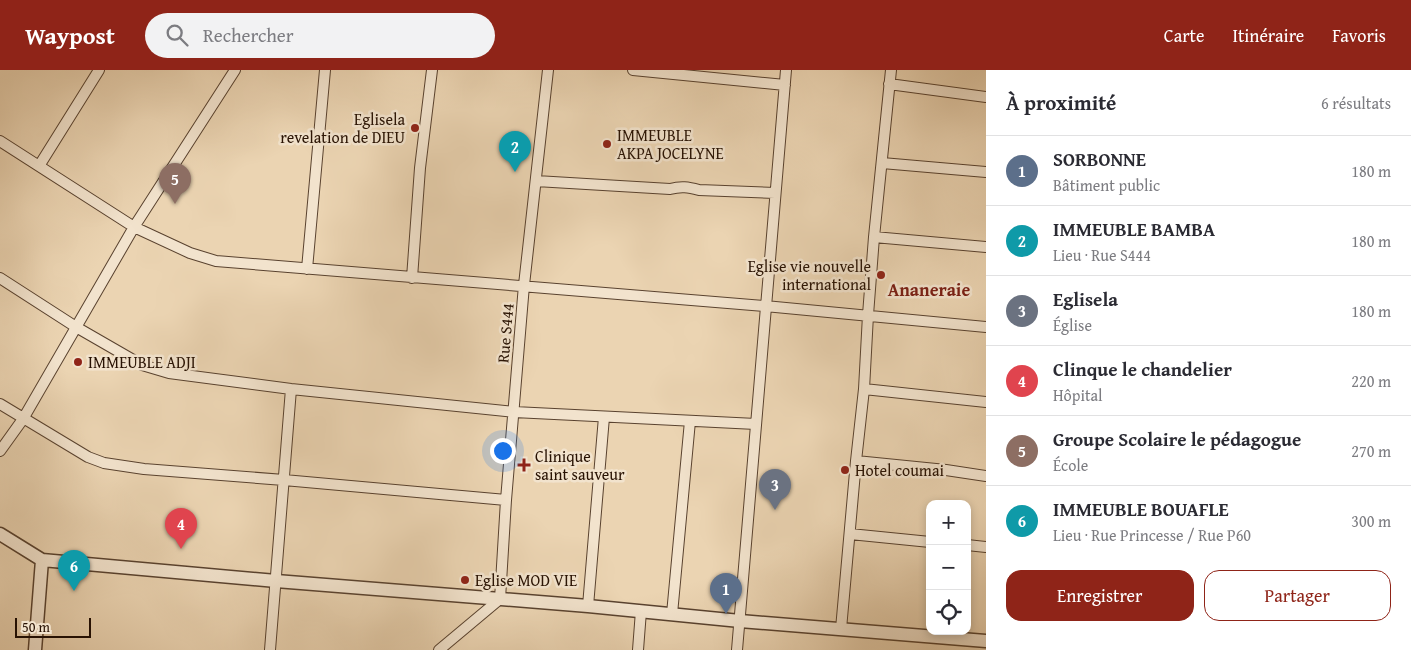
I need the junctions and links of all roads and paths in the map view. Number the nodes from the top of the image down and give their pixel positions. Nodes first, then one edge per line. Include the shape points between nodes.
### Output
1 (99, 70) edge
2 (235, 70) edge
3 (325, 70) edge
4 (432, 70) edge
5 (548, 70) edge
6 (633, 70) edge
7 (786, 70) edge
8 (891, 70) edge
9 (889, 84) junction
10 (785, 85) junction
11 (986, 97) edge
12 (0, 141) edge
13 (882, 163) junction
14 (39, 166) junction
15 (986, 172) edge
16 (536, 181) junction
17 (775, 193) junction
18 (134, 227) junction
19 (874, 236) junction
20 (986, 248) edge
21 (307, 268) junction
22 (0, 278) edge
23 (412, 278) junction
24 (524, 286) junction
25 (765, 306) junction
26 (868, 315) junction
27 (76, 326) junction
28 (986, 327) edge
29 (291, 389) junction
30 (864, 389) junction
31 (986, 402) edge
32 (0, 404) edge
33 (514, 412) junction
34 (604, 417) junction
35 (23, 418) junction
36 (690, 421) junction
37 (756, 424) junction
38 (0, 451) edge
39 (856, 461) junction
40 (986, 476) edge
41 (284, 480) junction
42 (506, 500) junction
43 (0, 534) edge
44 (850, 534) junction
45 (926, 542) edge
46 (971, 545) edge
47 (986, 547) edge
48 (42, 560) junction
49 (276, 581) junction
50 (500, 600) junction
51 (588, 606) junction
52 (641, 611) junction
53 (672, 614) junction
54 (740, 621) junction
55 (841, 629) junction
56 (986, 640) edge
57 (35, 650) edge
58 (270, 650) edge
59 (439, 650) edge
60 (638, 650) edge
61 (737, 650) edge

1 - 14 street
2 - 18 street
3 - 21 street
4 - 23 street via 420,168
5 - 16 street, Rue S444
6 - 10 street
7 - 10 street
8 - 9 street
9 - 11 street
9 - 13 street
10 - 17 street
12 - 14 street
13 - 15 street
13 - 19 street
14 - 18 street
16 - 17 street
16 - 24 street, Rue S444
17 - 25 street
18 - 21 street via 190,253 216,261
18 - 27 street
19 - 20 street
19 - 26 street
21 - 23 street
22 - 27 street
23 - 24 street
24 - 25 street
24 - 33 street, Rue S444
25 - 26 street
25 - 37 street
26 - 28 street
26 - 30 street
27 - 29 street via 142,365 170,373
27 - 35 street
29 - 33 street
29 - 41 street
30 - 31 street
30 - 39 street
32 - 35 street
33 - 34 street
33 - 42 street, Rue S444
34 - 36 street
34 - 51 street
35 - 38 street
35 - 41 street via 104,463
36 - 37 street
36 - 53 street
37 - 54 street
39 - 40 street
39 - 44 street
41 - 42 street
41 - 49 street
42 - 50 street, Rue S444
43 - 48 street
44 - 45 street
44 - 55 street
46 - 47 street
48 - 49 street
48 - 57 street
49 - 50 street
49 - 58 street
50 - 51 street
50 - 59 street
51 - 52 street
52 - 53 street
52 - 60 street
53 - 54 street
54 - 55 street
54 - 61 street
55 - 56 street

